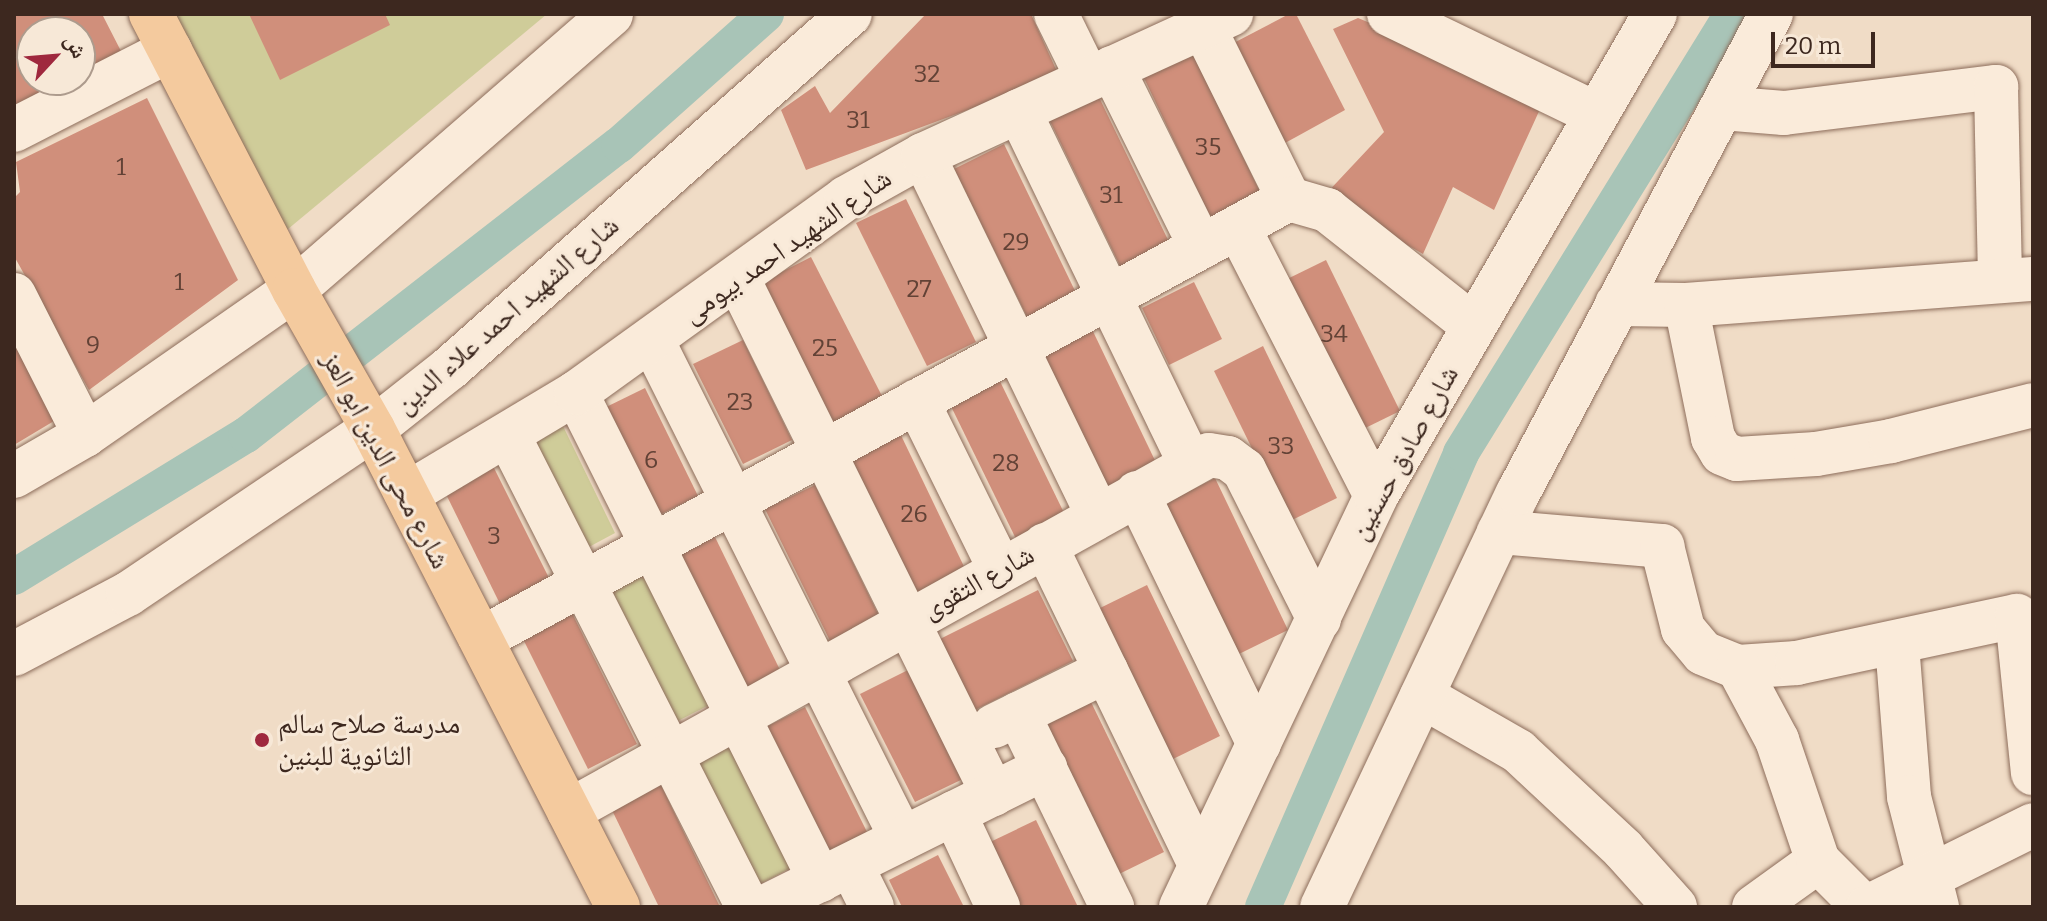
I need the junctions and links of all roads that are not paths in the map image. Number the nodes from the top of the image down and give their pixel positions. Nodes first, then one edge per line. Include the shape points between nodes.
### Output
1 (611, 14) edge
2 (850, 14) edge
3 (1056, 14) edge
4 (1389, 14) edge
5 (1771, 14) edge
6 (1650, 17) edge
7 (1188, 24) edge
8 (160, 32) edge
9 (1100, 74) junction
10 (1722, 108) junction
11 (1019, 111) junction
12 (1596, 114) junction
13 (14, 130) edge
14 (923, 155) junction
15 (1289, 199) junction
16 (1219, 237) junction
17 (738, 279) junction
18 (2016, 279) edge
19 (294, 290) junction
20 (14, 295) edge
21 (1109, 297) junction
22 (1617, 304) junction
23 (1686, 305) junction
24 (1474, 326) junction
25 (652, 340) junction
26 (1016, 347) junction
27 (576, 393) junction
28 (917, 401) junction
29 (2033, 405) edge
30 (373, 429) junction
31 (85, 435) junction
32 (508, 435) junction
33 (823, 452) junction
34 (1190, 463) junction
35 (14, 476) edge
36 (1137, 493) junction
37 (407, 494) junction
38 (1376, 496) junction
39 (734, 501) junction
40 (1098, 515) junction
41 (1499, 532) junction
42 (652, 545) junction
43 (1045, 545) junction
44 (1000, 569) junction
45 (583, 583) junction
46 (1319, 619) junction
47 (907, 621) junction
48 (481, 639) junction
49 (1897, 644) junction
50 (14, 654) edge
51 (1738, 667) junction
52 (819, 671) junction
53 (1106, 671) junction
54 (1422, 696) junction
55 (1018, 714) junction
56 (739, 716) junction
57 (966, 740) junction
58 (1259, 744) junction
59 (671, 753) junction
60 (1045, 768) junction
61 (2033, 773) edge
62 (993, 794) junction
63 (569, 811) junction
64 (954, 813) junction
65 (2033, 825) edge
66 (902, 839) junction
67 (1818, 861) junction
68 (1200, 864) junction
69 (835, 872) junction
70 (1932, 892) edge
71 (618, 907) edge
72 (748, 907) edge
73 (765, 907) edge
74 (872, 907) edge
75 (998, 907) edge
76 (1112, 907) edge
77 (1181, 907) edge
78 (1322, 907) edge
79 (1675, 907) edge
80 (1754, 907) edge
81 (1866, 907) edge

1 - 19 street
2 - 30 street, شارع الشهيد احمد علاء الدين via 462,358
3 - 9 street
4 - 12 street
5 - 10 street
6 - 12 street, شارع صادق حسنين
7 - 9 street, شارع الشهيد احمد بيومى
7 - 15 street
8 - 13 street
8 - 19 main road, شارع محى الدين ابو العز
9 - 11 street, شارع الشهيد احمد بيومى
9 - 16 street
10 - 18 street via 1784,113 1996,87
10 - 22 street
11 - 14 street, شارع الشهيد احمد بيومى
11 - 21 street
12 - 24 street, شارع صادق حسنين
14 - 17 street, شارع الشهيد احمد بيومى via 846,198
14 - 26 street
15 - 16 street
15 - 24 street via 1327,210
16 - 21 street
16 - 38 street
17 - 25 street, شارع الشهيد احمد بيومى
17 - 33 street
18 - 23 street
19 - 30 main road, شارع محى الدين ابو العز
19 - 31 street
20 - 31 street
21 - 26 street
21 - 34 street
22 - 23 street
22 - 41 street
23 - 29 street via 1713,438 1722,453 1737,459 1816,454 1891,441
24 - 38 street, شارع صادق حسنين
25 - 27 street, شارع الشهيد احمد بيومى
25 - 39 street
26 - 28 street
26 - 40 street
27 - 32 street, شارع الشهيد احمد بيومى
27 - 42 street
28 - 33 street
28 - 44 street
30 - 37 main road, شارع محى الدين ابو العز
30 - 50 street, شارع الشهيد احمد علاء الدين via 128,594
31 - 35 street
32 - 37 street, شارع الشهيد احمد بيومى
32 - 45 street
33 - 39 street
33 - 47 street
34 - 36 street, شارع التقوى
34 - 46 street, شارع التقوى via 1219,455 1244,470
36 - 40 street, شارع التقوى
36 - 58 street
37 - 48 main road, شارع محى الدين ابو العز
38 - 46 street, شارع صادق حسنين
39 - 42 street
39 - 52 street
40 - 43 street, شارع التقوى
41 - 51 street via 1662,546 1683,629 1703,653
41 - 54 street
42 - 45 street
42 - 56 street
43 - 44 street, شارع التقوى
43 - 53 street
44 - 47 street, شارع التقوى
45 - 48 street
45 - 59 street
46 - 58 street, شارع صادق حسنين
47 - 52 street, شارع التقوى
47 - 57 street
48 - 63 main road, شارع محى الدين ابو العز
49 - 51 street via 1797,663
49 - 61 street via 2017,616
49 - 70 street via 1909,797
51 - 67 street via 1777,740
52 - 56 street, شارع التقوى
52 - 66 street
53 - 55 street
53 - 68 street
54 - 78 street
54 - 79 street via 1518,751 1623,849
55 - 57 street
55 - 60 street
56 - 59 street, شارع التقوى
56 - 69 street
57 - 62 street
58 - 68 street, شارع صادق حسنين
59 - 63 street, شارع التقوى
59 - 72 street
60 - 62 street
60 - 76 street
62 - 64 street
63 - 71 main road, شارع محى الدين ابو العز
64 - 66 street
64 - 75 street
65 - 70 street
66 - 69 street
67 - 80 street
67 - 81 street
68 - 77 street, شارع صادق حسنين
69 - 73 street
69 - 74 street
70 - 81 street

